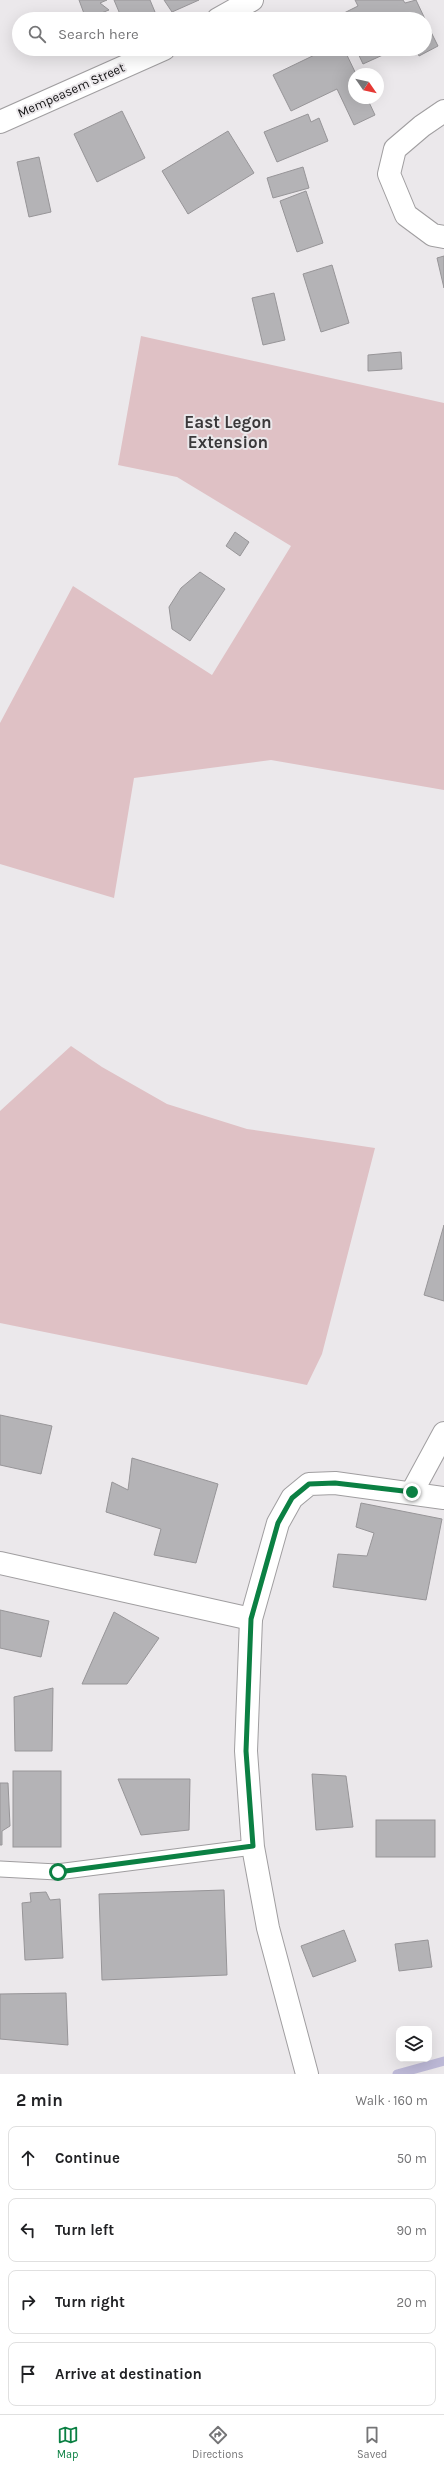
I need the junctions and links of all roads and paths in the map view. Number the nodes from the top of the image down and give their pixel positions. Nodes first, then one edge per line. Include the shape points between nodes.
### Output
1 (252, 0) edge
2 (231, 12) edge
3 (148, 56) edge
4 (444, 111) edge
5 (0, 122) edge
6 (444, 237) edge
7 (444, 1434) edge
8 (412, 1492) junction
9 (444, 1498) edge
10 (0, 1563) edge
11 (251, 1619) junction
12 (253, 1846) junction
13 (0, 1870) edge
14 (306, 2072) edge

1 - 2 street
3 - 5 street, Mempeasem Street
4 - 6 street via 395,149 389,174 406,215 433,235
7 - 8 street
8 - 9 street
8 - 11 street via 335,1483 309,1484 292,1498 278,1523
10 - 11 street
11 - 12 street via 246,1751
12 - 13 lane via 58,1872
12 - 14 street via 268,1928

